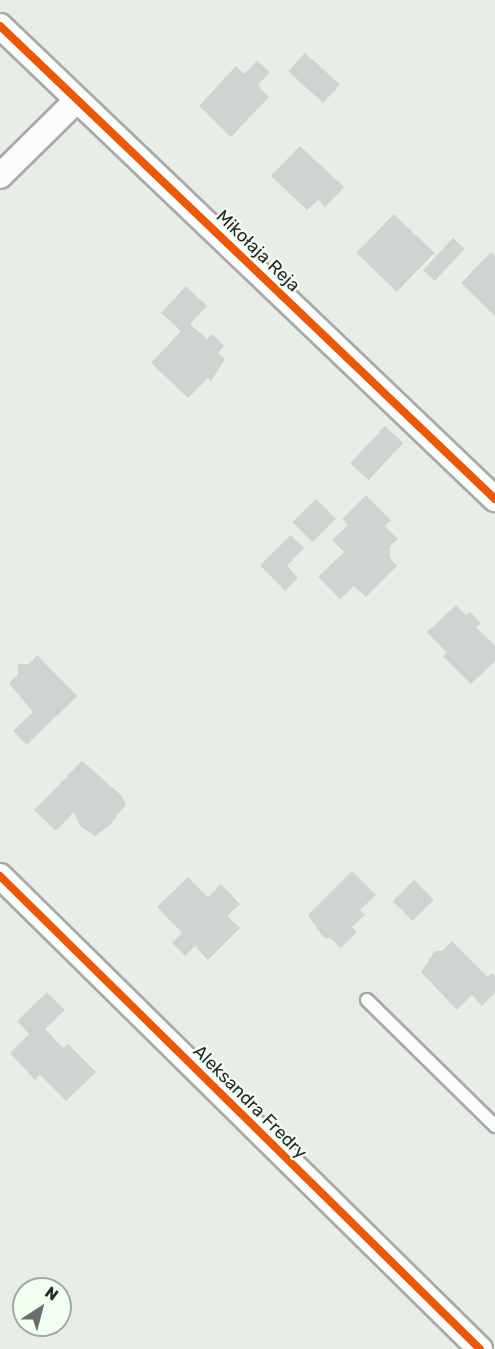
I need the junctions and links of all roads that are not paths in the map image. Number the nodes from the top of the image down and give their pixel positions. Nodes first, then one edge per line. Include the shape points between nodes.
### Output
1 (0, 26) edge
2 (77, 100) junction
3 (0, 176) edge
4 (495, 498) edge
5 (0, 876) edge
6 (367, 1000) dead end
7 (495, 1126) edge
8 (480, 1349) edge

1 - 2 street, Mikołaja Reja
2 - 3 street
2 - 4 street, Mikołaja Reja
5 - 8 street, Aleksandra Fredry
6 - 7 lane

